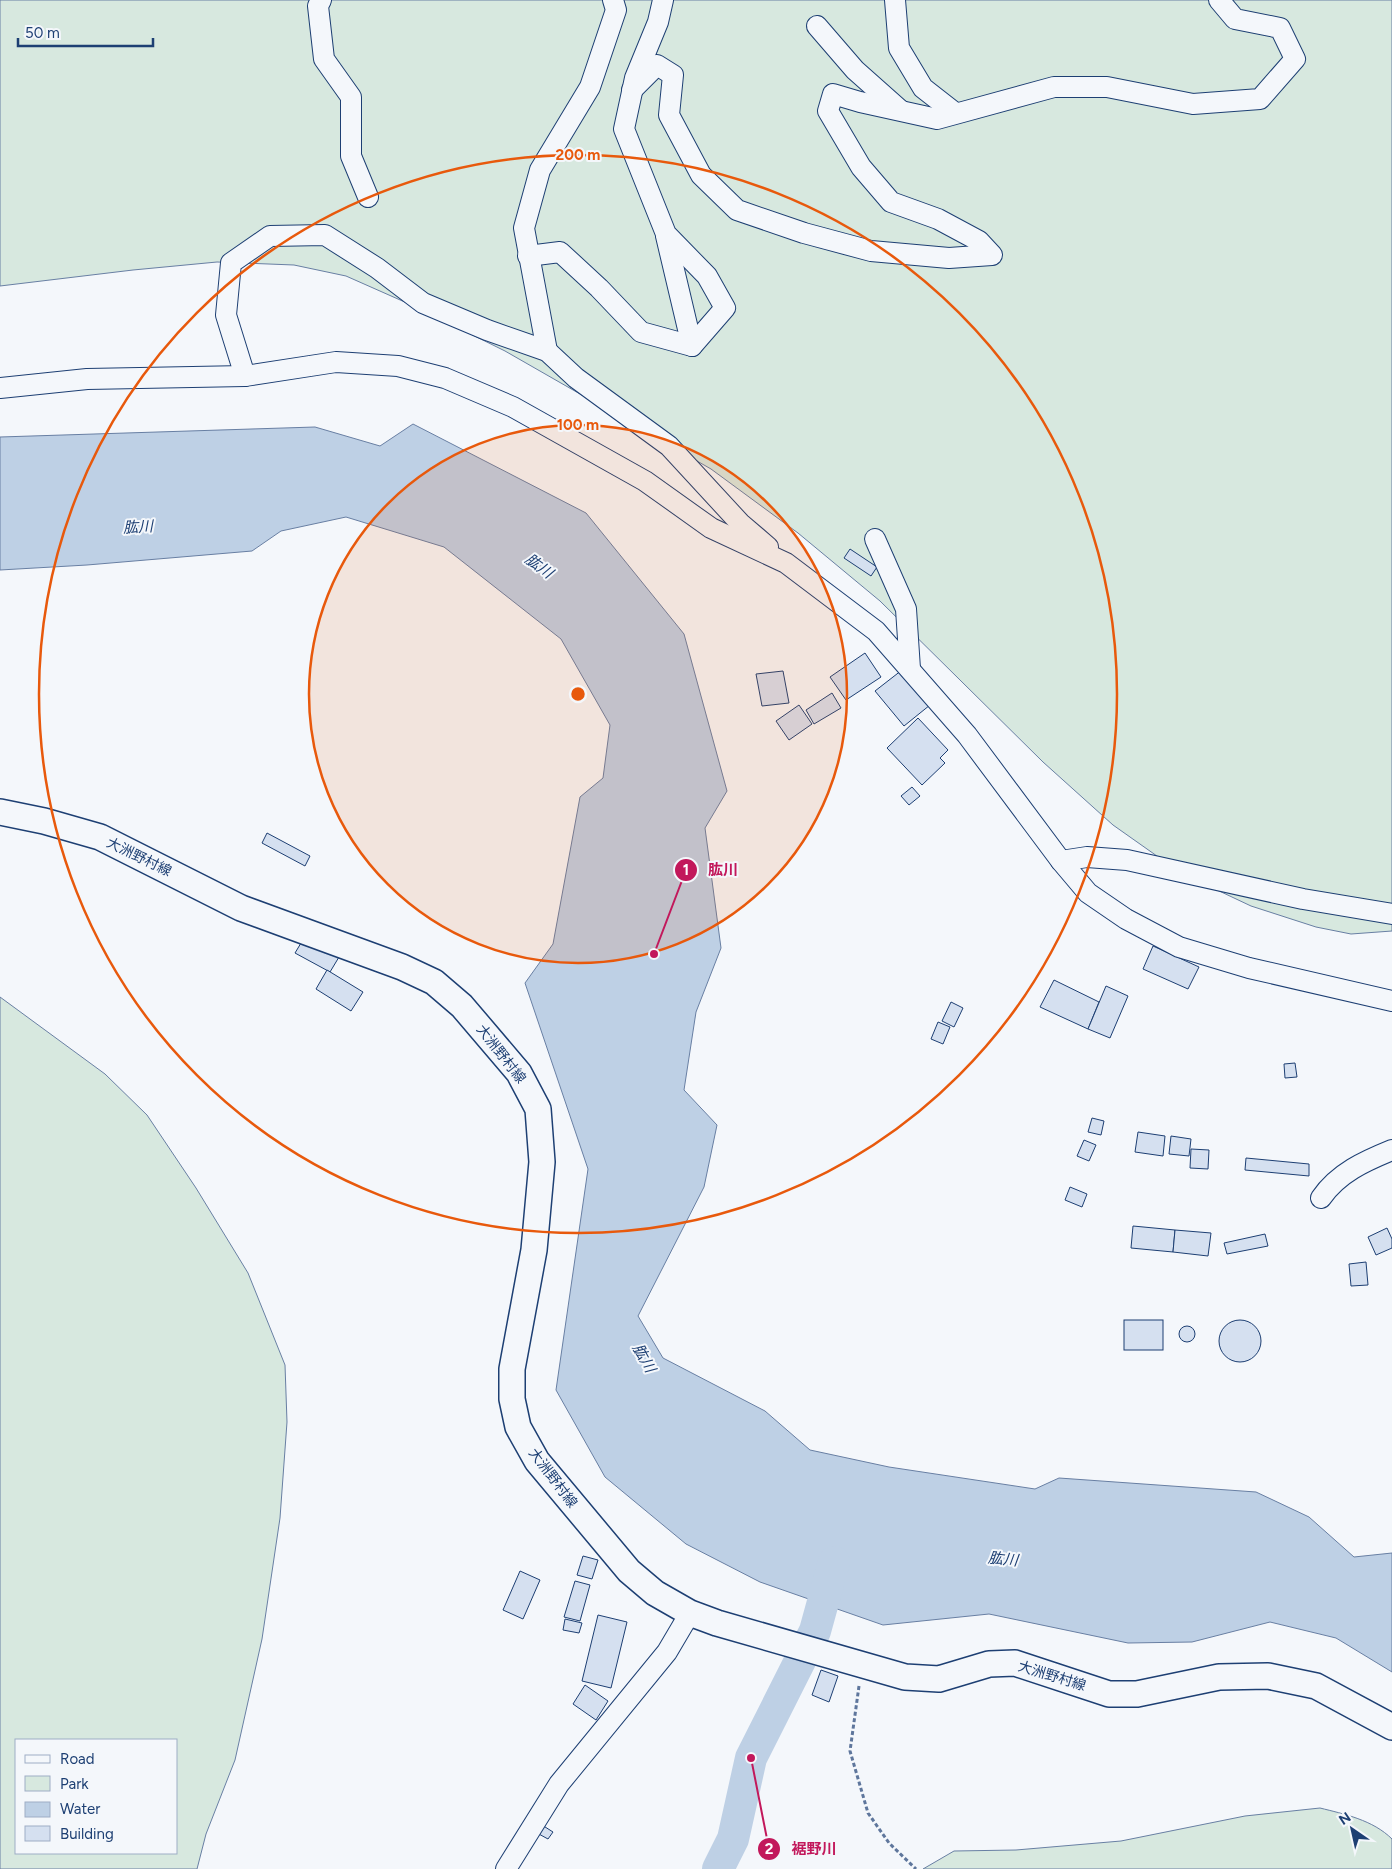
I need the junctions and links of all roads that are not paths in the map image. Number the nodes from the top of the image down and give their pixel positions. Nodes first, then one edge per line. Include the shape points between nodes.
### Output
1 (321, 0) edge
2 (613, 0) edge
3 (663, 0) edge
4 (673, 0) edge
5 (895, 0) edge
6 (1218, 0) edge
7 (658, 22) junction
8 (818, 26) dead end
9 (632, 90) junction
10 (901, 111) junction
11 (955, 113) junction
12 (368, 197) dead end
13 (666, 234) junction
14 (528, 256) junction
15 (692, 346) junction
16 (547, 352) junction
17 (245, 376) junction
18 (0, 388) edge
19 (875, 539) dead end
20 (786, 563) junction
21 (910, 669) junction
22 (0, 812) edge
23 (1061, 861) junction
24 (1392, 914) edge
25 (1392, 1001) edge
26 (1392, 1150) edge
27 (1321, 1198) dead end
28 (690, 1613) junction
29 (1392, 1727) edge
30 (506, 1869) edge

1 - 12 street via 318,6 324,59 351,96 351,156
2 - 14 street via 616,10 590,87 540,170 524,228
3 - 7 street
4 - 7 street
5 - 11 street via 898,48 923,88
6 - 11 street via 1235,19 1280,28 1295,59 1260,99 1193,104 1107,87 1054,87
7 - 9 street
8 - 10 street via 855,70
9 - 10 street via 657,65 674,75 669,115 701,175 737,210 804,233 871,250 950,258 992,255 979,241 938,219 891,202 861,166 828,110 833,94
9 - 13 street via 624,129
10 - 11 street via 937,119
13 - 15 street
13 - 15 street via 707,276 725,308
14 - 15 street via 560,252 641,332
14 - 16 street
16 - 17 street via 423,303 377,268 325,235 270,236 231,263 226,315
16 - 20 street via 576,378 669,446 740,523
17 - 18 street via 87,379
17 - 20 street via 336,362 398,366 445,378 513,407 645,481 711,528
19 - 21 street via 906,609
20 - 21 street via 876,631
21 - 23 street via 967,735
22 - 28 main road, 大洲野村線 via 100,837 242,908 402,967 434,982 462,1006 519,1073 538,1109 542,1162 534,1250 512,1369 512,1399 518,1427 537,1461 629,1571 655,1593
23 - 24 street via 1087,857 1127,860 1303,899
23 - 25 street via 1088,893 1126,919 1179,947 1249,968
26 - 27 street via 1362,1162 1330,1184
28 - 29 main road, 大洲野村線 via 824,1656 905,1677 939,1679 989,1664 1015,1663 1109,1694 1137,1694 1219,1676 1268,1676 1316,1686
28 - 30 street via 667,1652 559,1784

